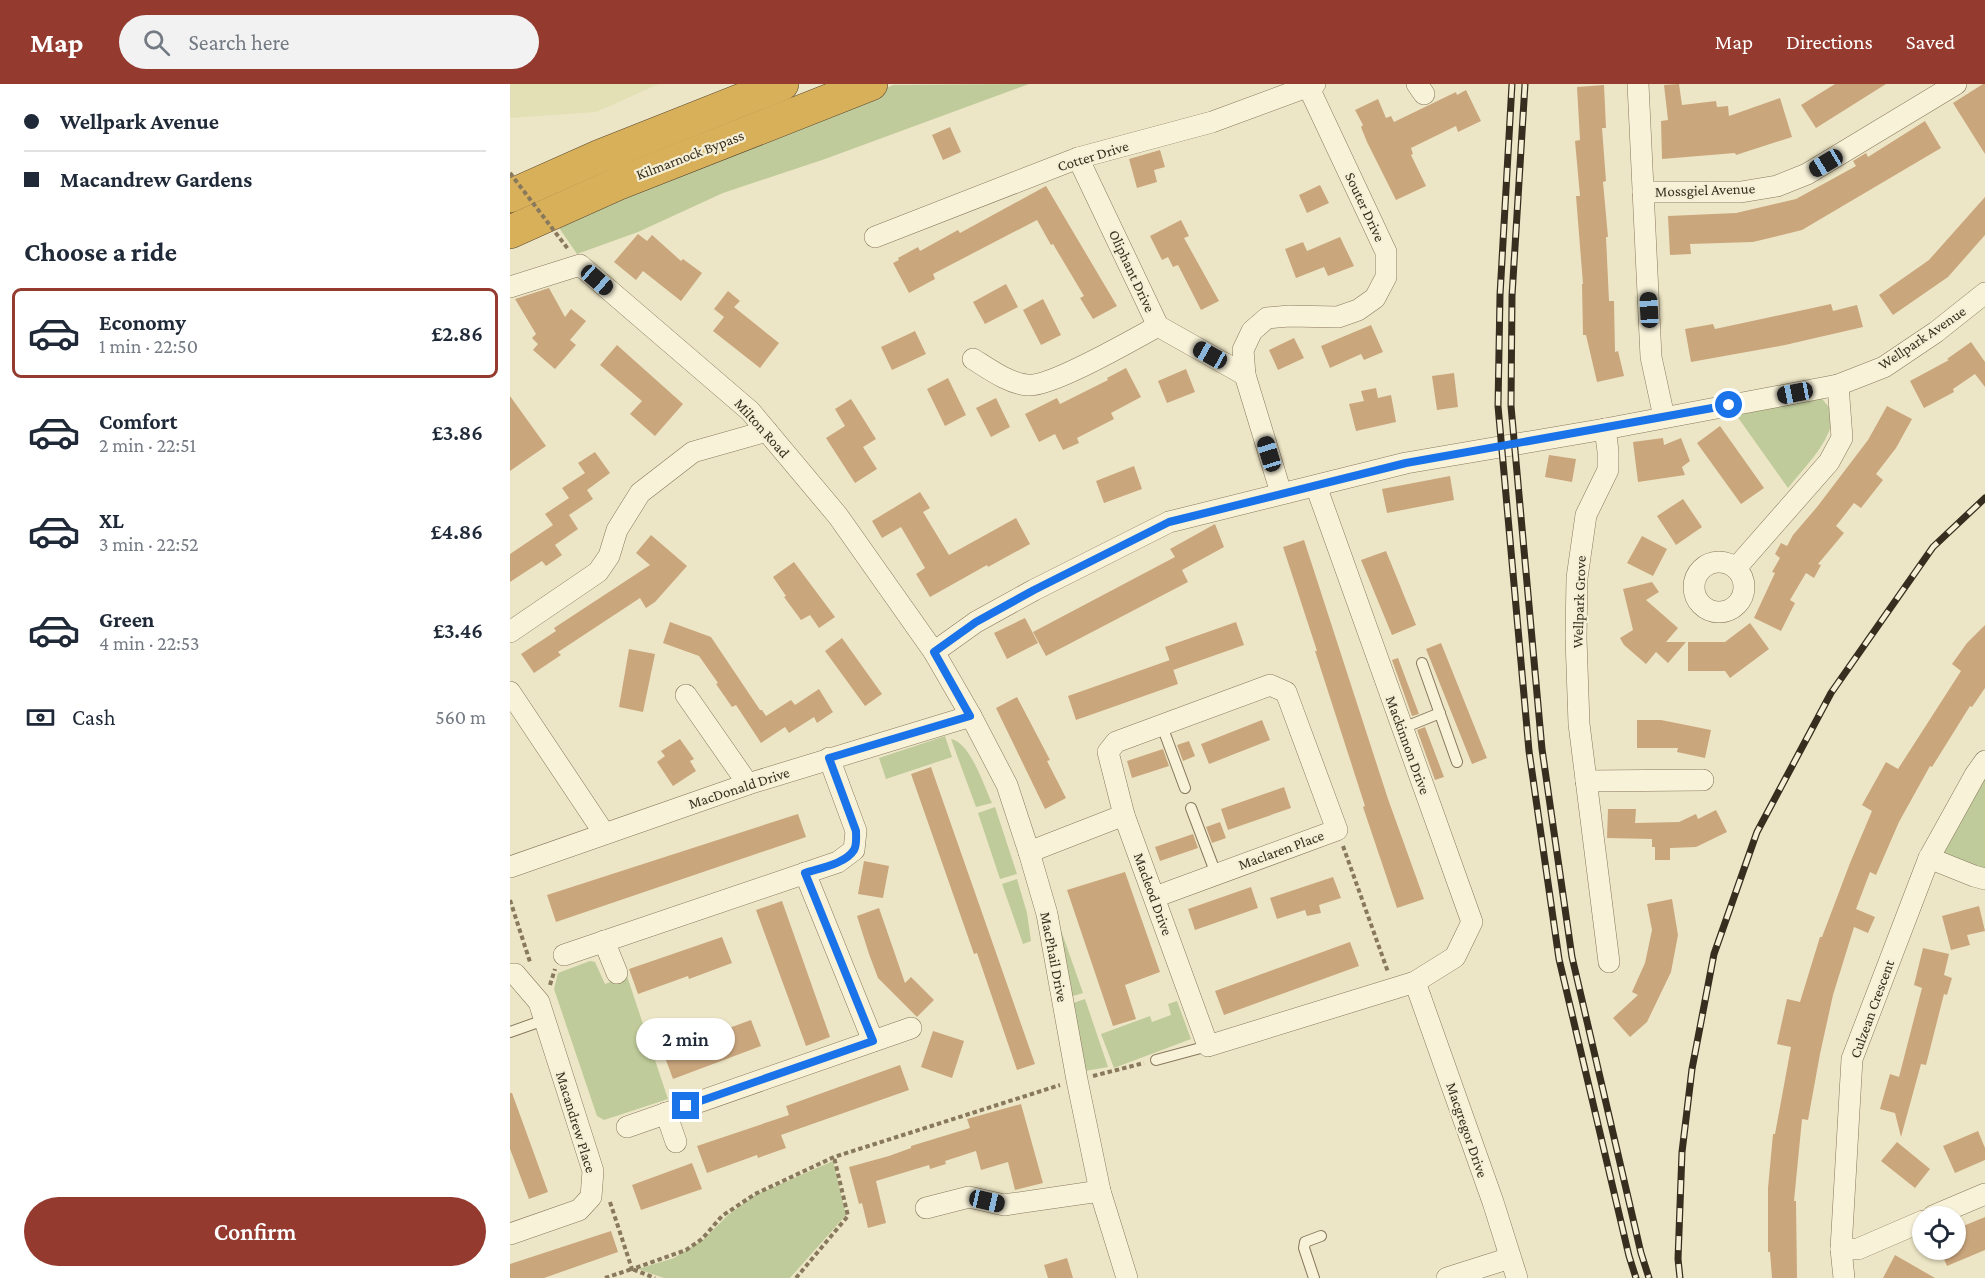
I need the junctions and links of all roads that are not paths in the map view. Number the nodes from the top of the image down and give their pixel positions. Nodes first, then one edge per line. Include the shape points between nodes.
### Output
1 (782, 84) edge
2 (871, 84) edge
3 (1638, 84) edge
4 (1956, 84) edge
5 (1311, 85) edge
6 (1078, 158) junction
7 (1643, 192) junction
8 (510, 196) edge
9 (510, 232) edge
10 (875, 237) dead end
11 (510, 287) edge
12 (1985, 293) edge
13 (1158, 326) junction
14 (973, 359) dead end
15 (1245, 375) junction
16 (1838, 385) junction
17 (1664, 417) junction
18 (1605, 429) junction
19 (767, 431) junction
20 (1316, 486) junction
21 (1281, 493) junction
22 (1736, 568) dead end
23 (510, 632) edge
24 (934, 652) junction
25 (1422, 663) dead end
26 (510, 692) edge
27 (686, 695) dead end
28 (1440, 713) junction
29 (970, 716) junction
30 (1162, 726) junction
31 (1402, 728) junction
32 (1116, 742) joint
33 (829, 758) junction
34 (1985, 761) edge
35 (1458, 762) dead end
36 (1703, 780) dead end
37 (1586, 781) junction
38 (748, 784) junction
39 (1185, 788) dead end
40 (1191, 808) dead end
41 (1124, 815) junction
42 (604, 833) junction
43 (1029, 852) junction
44 (1929, 858) junction
45 (510, 867) edge
46 (805, 873) junction
47 (1216, 874) junction
48 (1985, 879) edge
49 (1155, 897) junction
50 (604, 941) junction
51 (564, 955) dead end
52 (1609, 962) dead end
53 (617, 973) dead end
54 (510, 974) edge
55 (1415, 982) junction
56 (544, 1020) junction
57 (910, 1028) dead end
58 (510, 1032) edge
59 (873, 1041) junction
60 (1208, 1046) junction
61 (1156, 1060) road end
62 (666, 1113) junction
63 (627, 1127) dead end
64 (676, 1142) dead end
65 (1100, 1191) junction
66 (1985, 1194) edge
67 (1957, 1206) edge
68 (926, 1208) dead end
69 (1912, 1226) edge
70 (511, 1234) edge
71 (1322, 1236) dead end
72 (1841, 1249) junction
73 (1514, 1268) edge
74 (1127, 1278) edge
75 (1314, 1278) edge
76 (1448, 1278) edge
77 (1844, 1278) edge

1 - 8 highway, Kilmarnock Bypass
2 - 9 highway, Kilmarnock Bypass via 617,184
3 - 7 street
4 - 7 street, Mossgiel Avenue via 1807,174 1777,186 1742,192
5 - 6 street, Cotter Drive via 1212,122
5 - 15 street, Souter Drive via 1386,252 1386,277 1375,298 1338,317 1268,318 1252,331 1243,350
6 - 10 street, Cotter Drive
6 - 13 street, Oliphant Drive
7 - 17 street via 1652,357
11 - 19 street, Milton Road via 580,265 750,411
12 - 16 street, Wellpark Avenue via 1884,367
13 - 14 street via 1050,382 1028,386
13 - 15 street, Oliphant Drive
15 - 21 street, Souter Drive
16 - 17 street, Wellpark Avenue
16 - 22 street via 1842,438 1829,462
17 - 18 street, Wellpark Avenue
18 - 20 street, Wellpark Avenue via 1406,463
18 - 37 street, Wellpark Grove via 1608,470 1586,515 1577,578 1579,724
19 - 23 street via 693,452 640,493 598,572
19 - 24 street, Milton Road via 838,516
20 - 21 street, Wellpark Avenue
20 - 31 street, Mackinnon Drive
21 - 24 street, Wellpark Avenue via 1169,522 976,622
24 - 29 street, MacPhail Drive
25 - 28 lane
26 - 42 street
27 - 38 street
28 - 31 lane
28 - 35 lane
29 - 33 street, MacDonald Drive
29 - 43 street, MacPhail Drive via 1007,785
30 - 32 street, Maclaren Place
30 - 39 lane
30 - 47 street, Maclaren Place via 1270,685 1286,692 1312,759 1337,830
31 - 55 street, Mackinnon Drive via 1472,922 1455,957
32 - 41 street, Macleod Drive via 1108,752
33 - 38 street, MacDonald Drive
33 - 46 street via 856,831 856,841 854,850 838,862
34 - 44 street, Culzean Crescent
36 - 37 street
37 - 52 street, Wellpark Grove
38 - 42 street, MacDonald Drive
40 - 47 lane
41 - 43 street
41 - 49 street, Macleod Drive
42 - 45 street, MacDonald Drive
43 - 65 street, MacPhail Drive via 1047,914
44 - 48 street
44 - 72 street, Culzean Crescent via 1852,1059
46 - 50 street
46 - 59 street
47 - 49 street, Maclaren Place
49 - 60 street, Macleod Drive
50 - 51 street
50 - 53 street
54 - 56 street, Macandrew Place via 515,974 539,1002
55 - 60 street, Mackinnon Drive
55 - 73 street, Macgregor Drive
56 - 58 lane
56 - 70 street, Macandrew Place via 593,1171 591,1197 579,1210
57 - 59 street
59 - 62 street
60 - 61 lane
62 - 63 street
62 - 64 street
65 - 68 street via 1004,1205 969,1197
65 - 74 street, MacPhail Drive
66 - 67 street
69 - 72 street via 1858,1249
71 - 75 lane via 1305,1242
72 - 77 street, Culzean Crescent
73 - 76 street

